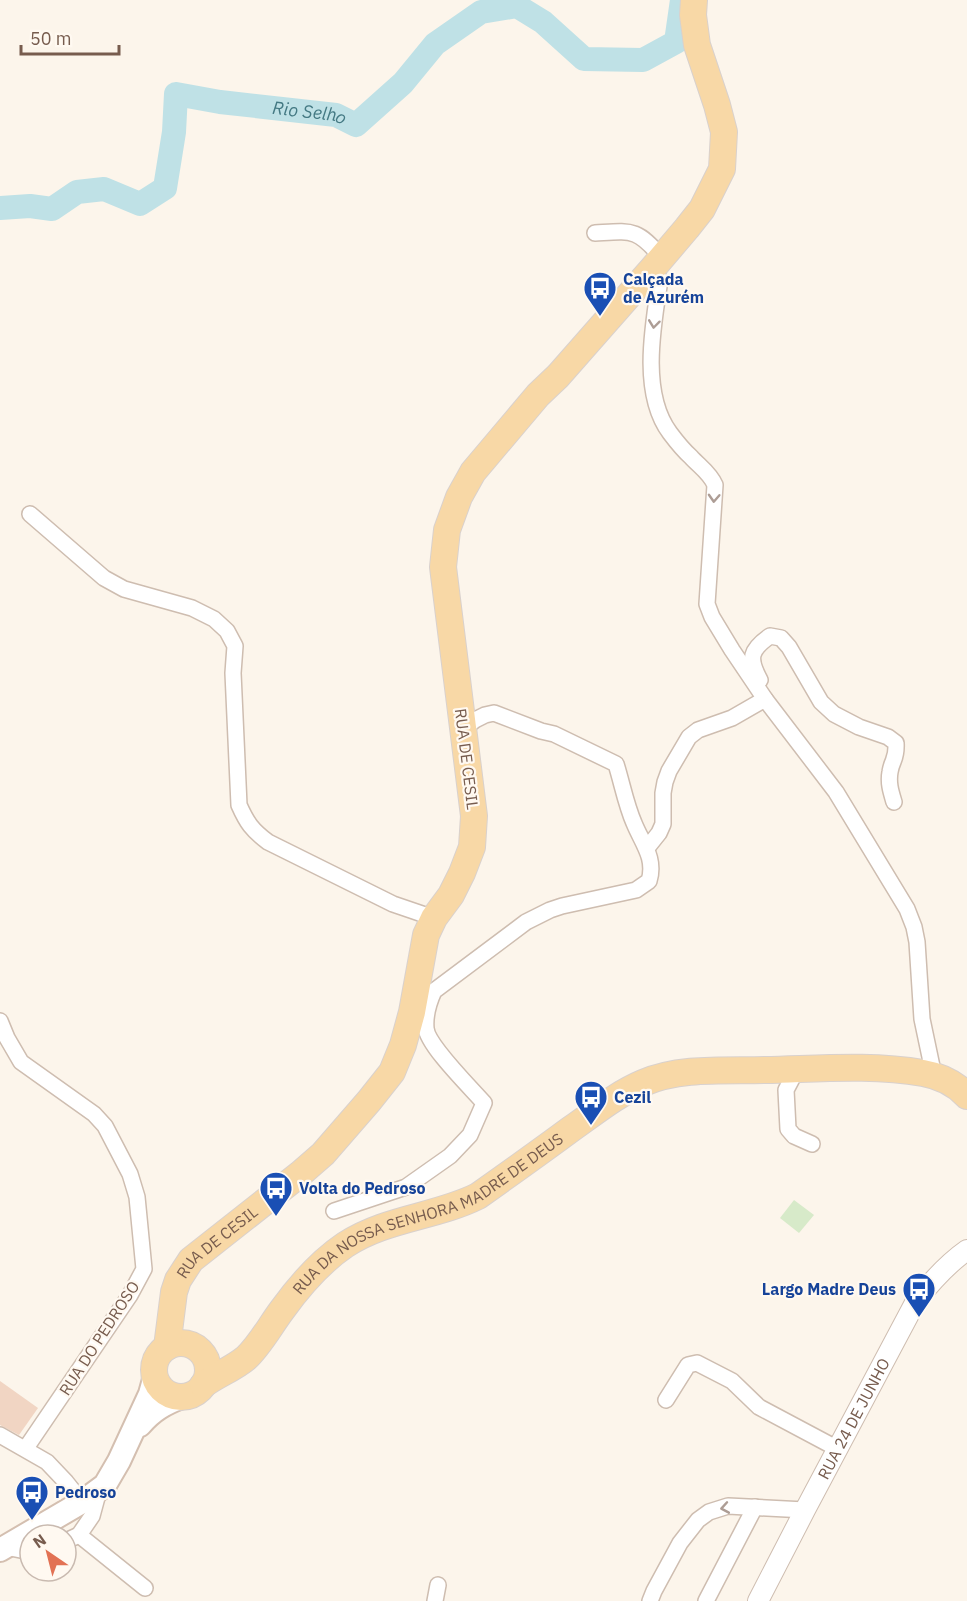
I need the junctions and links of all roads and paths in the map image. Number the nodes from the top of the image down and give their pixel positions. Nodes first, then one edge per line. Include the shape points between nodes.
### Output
1 (694, 0) edge
2 (595, 232) dead end
3 (658, 263) junction
4 (30, 514) dead end
5 (765, 699) junction
6 (463, 729) junction
7 (894, 802) dead end
8 (647, 848) junction
9 (434, 918) junction
10 (425, 988) junction
11 (0, 1021) edge
12 (797, 1069) junction
13 (934, 1076) junction
14 (967, 1096) edge
15 (812, 1144) dead end
16 (334, 1211) dead end
17 (967, 1250) edge
18 (174, 1292) junction
19 (167, 1347) junction
20 (254, 1348) junction
21 (201, 1351) junction
22 (155, 1376) junction
23 (193, 1391) junction
24 (666, 1400) dead end
25 (0, 1435) edge
26 (132, 1436) junction
27 (26, 1448) junction
28 (838, 1449) junction
29 (91, 1496) junction
30 (755, 1507) junction
31 (804, 1510) junction
32 (78, 1531) edge
33 (78, 1542) edge
34 (3, 1549) edge
35 (18, 1551) edge
36 (438, 1585) dead end
37 (145, 1588) dead end
38 (435, 1601) edge
39 (651, 1601) edge
40 (706, 1601) edge
41 (758, 1601) edge

1 - 3 main road, RUA DE CESIL via 697,45 724,132 722,168 702,209
2 - 3 street via 632,231 649,242
3 -> 5 street via 660,280 652,329 655,403 668,430 715,485 707,604
3 - 6 main road, RUA DE CESIL via 538,395 473,472 459,497 447,530 443,567
4 - 9 street via 104,578 124,589 192,608 227,631 235,646 239,805 256,833 393,904
5 - 7 street via 767,694 753,668 752,655 770,636 781,638 789,647 821,702 834,714 896,743 889,787
5 - 8 street via 689,737 669,771 663,794 663,824
5 - 13 street via 836,792 907,909 917,942 922,1019
6 - 8 street via 494,713 554,734 616,764 633,823
6 - 9 main road, RUA DE CESIL via 474,816 472,847 451,895
8 - 10 street via 652,874 650,881 636,890 550,910
9 - 10 main road, RUA DE CESIL via 426,935
10 - 16 street via 429,1000 426,1030 432,1044 484,1103 470,1135 450,1156 406,1187
10 - 18 main road, RUA DE CESIL via 412,1012 392,1072 369,1101 316,1161 191,1260
11 - 27 street, RUA DO PEDROSO via 21,1062 105,1126 130,1174 137,1197 144,1269
12 - 13 main road, RUA DA NOSSA SENHORA MADRE DE DEUS via 877,1068
12 - 15 street via 786,1090 788,1130
12 - 20 main road, RUA DA NOSSA SENHORA MADRE DE DEUS via 692,1072 635,1087 478,1196 385,1225 346,1244 307,1278
13 - 14 main road, RUA DA NOSSA SENHORA MADRE DE DEUS via 955,1085
17 - 28 street, RUA 24 DE JUNHO via 916,1301
18 - 19 main road, RUA DE CESIL
18 - 21 main road via 184,1325
19 - 21 main road via 182,1343
19 - 22 main road via 156,1359
20 - 21 main road via 236,1356
20 - 23 main road, RUA DA NOSSA SENHORA MADRE DE DEUS
21 - 23 main road via 207,1361 207,1378
22 - 23 main road via 162,1389 174,1395
22 - 26 main road
23 - 26 main road via 150,1414
24 - 28 street via 688,1365 697,1363 732,1381 759,1407
25 - 27 street
26 - 29 main road via 110,1478
27 - 29 street via 66,1482
28 - 31 street, RUA 24 DE JUNHO
29 - 32 street via 92,1516
29 - 34 main road
30 - 31 street
30 -> 39 street via 728,1506 698,1520 680,1543
30 - 40 street
31 - 41 street, RUA 24 DE JUNHO
33 - 37 street
34 - 35 street
36 - 38 street

